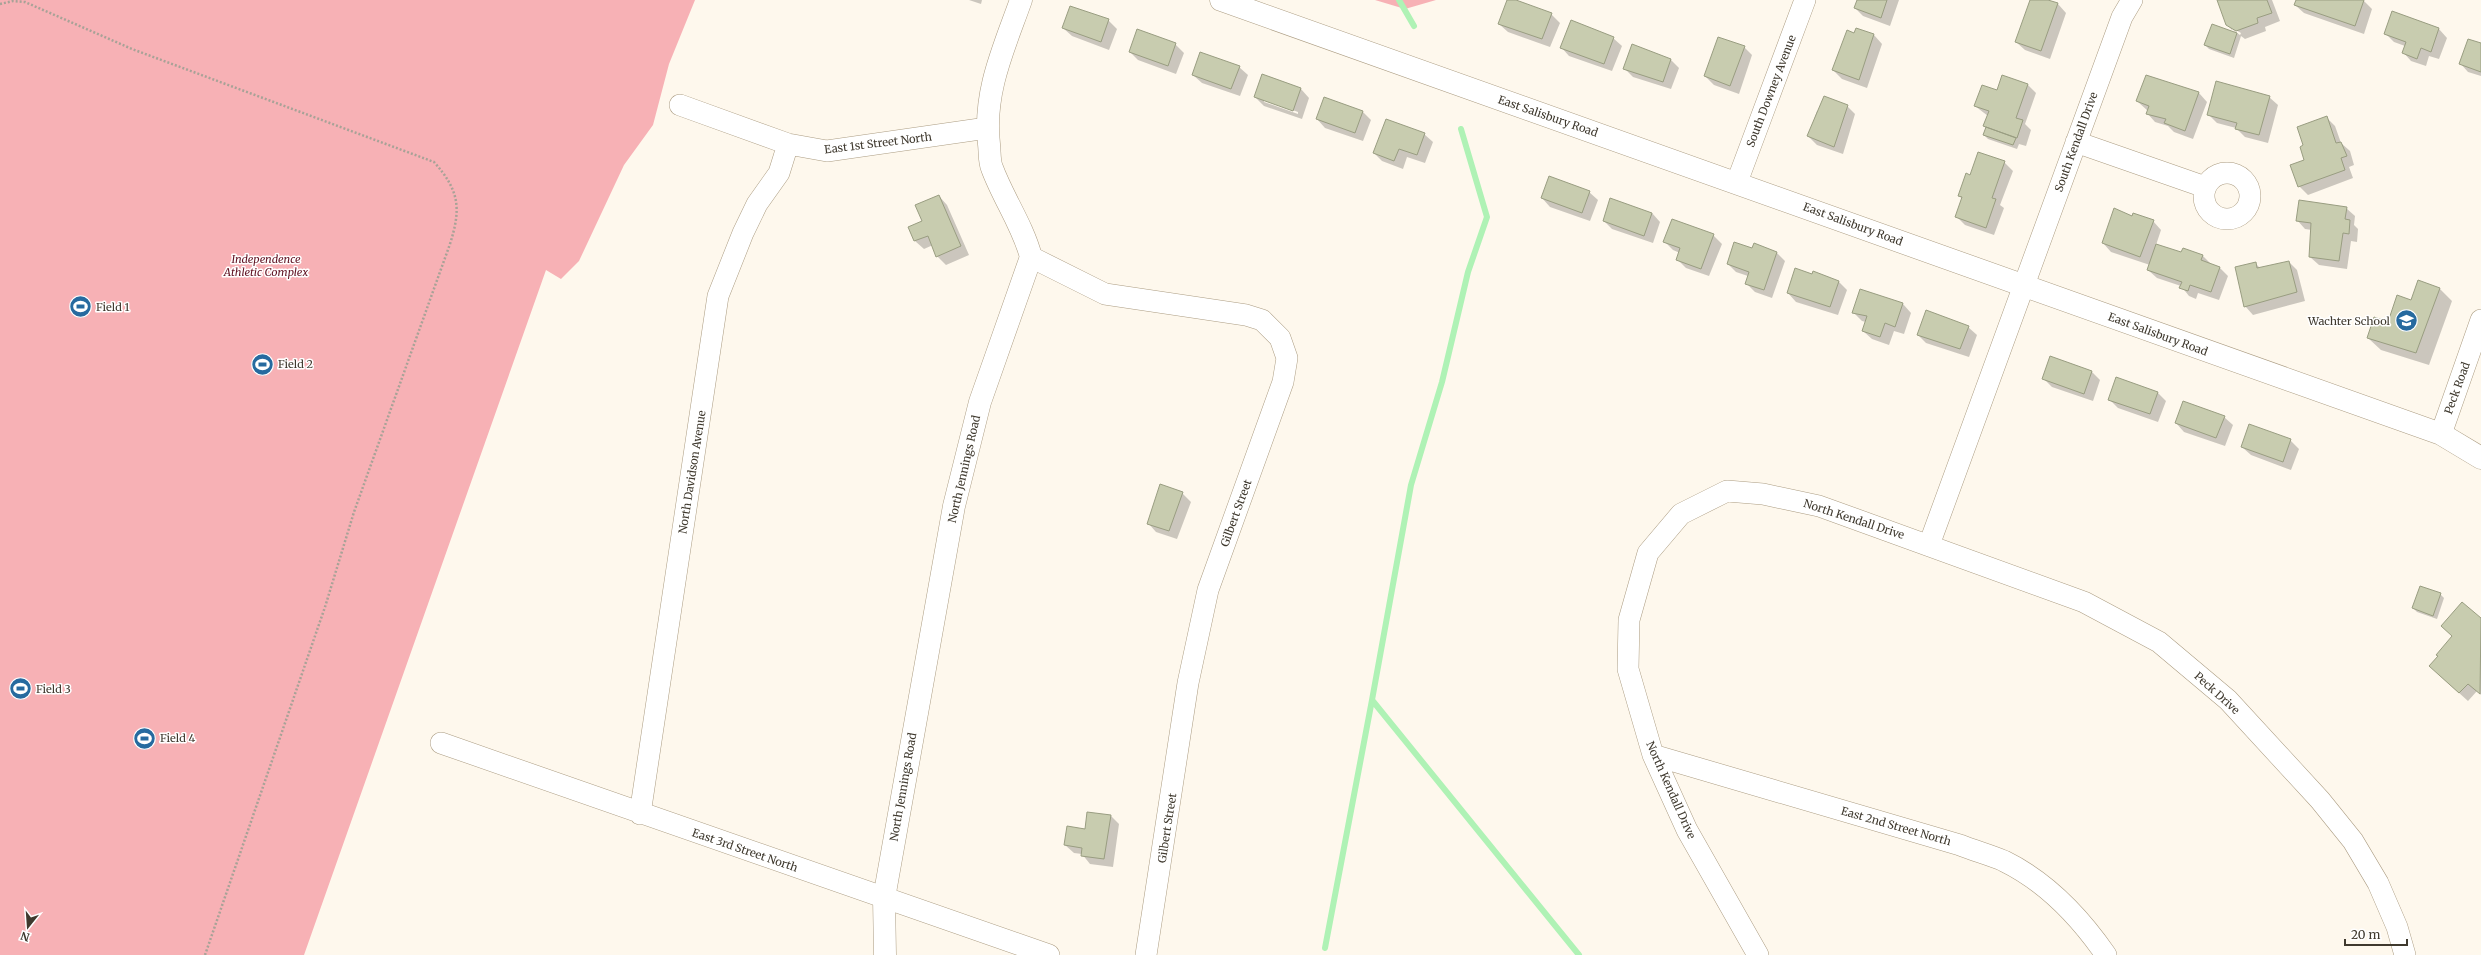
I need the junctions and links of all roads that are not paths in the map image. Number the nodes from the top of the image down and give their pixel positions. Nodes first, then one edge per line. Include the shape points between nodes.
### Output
1 (1021, 0) edge
2 (1221, 0) edge
3 (1805, 0) edge
4 (2132, 0) edge
5 (680, 105) dead end
6 (987, 128) junction
7 (2076, 142) junction
8 (788, 144) junction
9 (1737, 182) junction
10 (2205, 187) dead end
11 (1031, 257) junction
12 (2024, 286) junction
13 (2481, 320) edge
14 (2441, 434) junction
15 (2481, 458) edge
16 (1929, 545) junction
17 (441, 743) dead end
18 (1653, 755) junction
19 (640, 814) junction
20 (884, 898) junction
21 (885, 955) edge
22 (1049, 955) edge
23 (1146, 955) edge
24 (1758, 955) edge
25 (2106, 955) edge
26 (2405, 955) edge

1 - 6 street via 990,88
2 - 9 street, East Salisbury Road
3 - 9 street, South Downey Avenue
4 - 7 street, South Kendall Drive via 2122,17
5 - 8 street, East 1st Street North
6 - 8 street, East 1st Street North via 827,151
6 - 11 street via 991,166 1002,194 1026,237
7 - 10 street
7 - 12 street, South Kendall Drive
8 - 19 street, North Davidson Avenue via 779,172 757,204 743,233 718,296
9 - 12 street, East Salisbury Road
11 - 20 street, North Jennings Road via 980,402 954,506
11 - 23 street, Gilbert Street via 1105,294 1246,315 1262,320 1280,338 1287,358 1283,382 1208,590 1188,683
12 - 14 street, East Salisbury Road
12 - 16 street
13 - 14 street, Peck Road
14 - 15 street, East Salisbury Road
16 - 18 street, North Kendall Drive via 1819,506 1763,494 1727,491 1681,514 1648,553 1628,620 1628,669
16 - 26 street, Peck Drive via 2084,602 2159,642 2228,700 2320,800 2353,841 2378,884 2397,927
17 - 19 street, East 3rd Street North
18 - 24 street, North Kendall Drive via 1687,830
18 - 25 street, East 2nd Street North via 1960,845 2003,861 2044,884 2086,926
19 - 20 street, East 3rd Street North
20 - 21 street, North Jennings Road
20 - 22 street, East 3rd Street North

